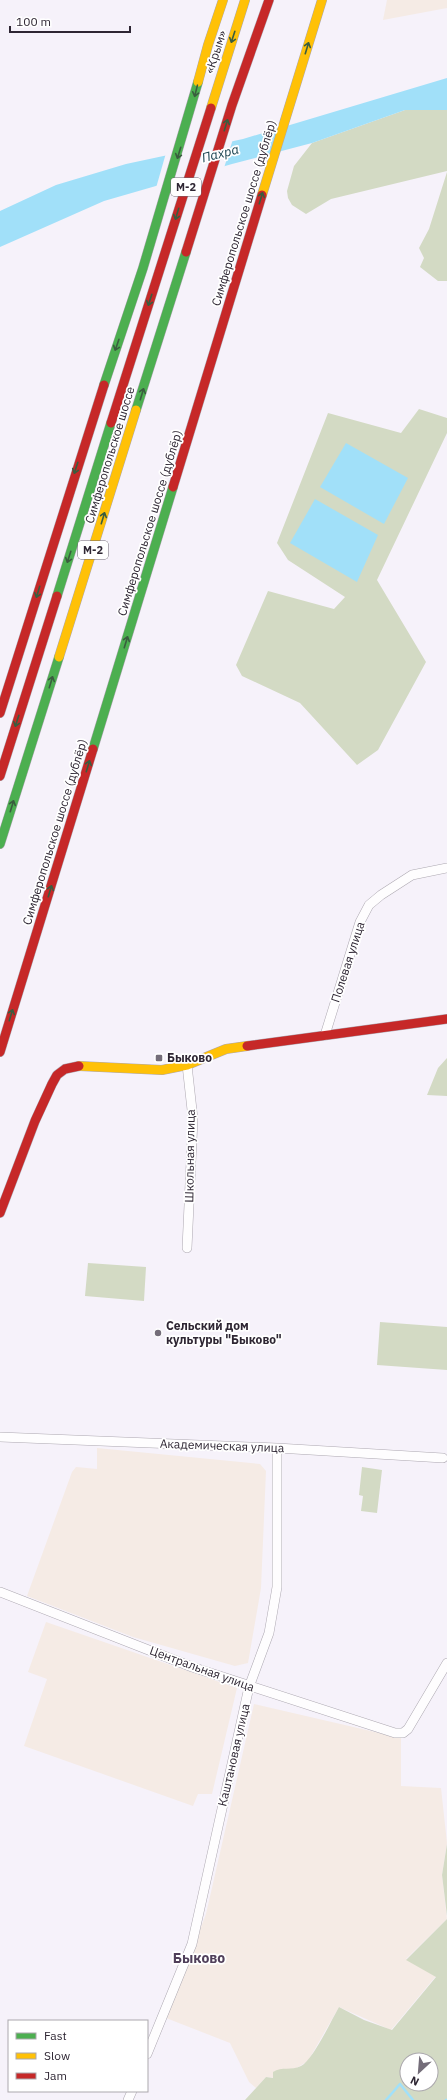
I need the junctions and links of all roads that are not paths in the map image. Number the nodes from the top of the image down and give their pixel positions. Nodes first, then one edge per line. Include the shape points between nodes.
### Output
1 (223, 0) edge
2 (245, 0) edge
3 (269, 0) edge
4 (322, 0) edge
5 (162, 263) joint
6 (0, 713) edge
7 (0, 776) edge
8 (0, 844) edge
9 (447, 868) edge
10 (447, 1019) edge
11 (325, 1036) junction
12 (0, 1052) edge
13 (187, 1065) junction
14 (0, 1213) edge
15 (187, 1248) dead end
16 (0, 1437) edge
17 (277, 1448) junction
18 (443, 1458) dead end
19 (0, 1592) edge
20 (447, 1663) edge
21 (249, 1687) junction
22 (148, 2052) edge

1 -> 6 main road via 143,268
2 -> 5 main road, «Крым» / М-2
8 -> 3 main road, Симферопольское шоссе / М-2 via 232,105
12 -> 4 main road, Симферопольское шоссе (дублёр)
5 -> 7 main road, Симферопольское шоссе / М-2
9 - 11 street, Полевая улица via 412,875 369,905 360,922
10 - 11 main road
11 - 13 main road via 226,1049
13 - 14 main road via 162,1070 77,1066 65,1069 57,1075 46,1096
13 - 15 street, Школьная улица via 193,1119
16 - 17 street, Академическая улица
17 - 18 street, Академическая улица
17 - 21 street, Каштановая улица via 277,1587 269,1632
19 - 21 street, Центральная улица
20 - 21 street, Центральная улица via 408,1729 403,1733 395,1733
21 - 22 street, Каштановая улица via 192,1944

